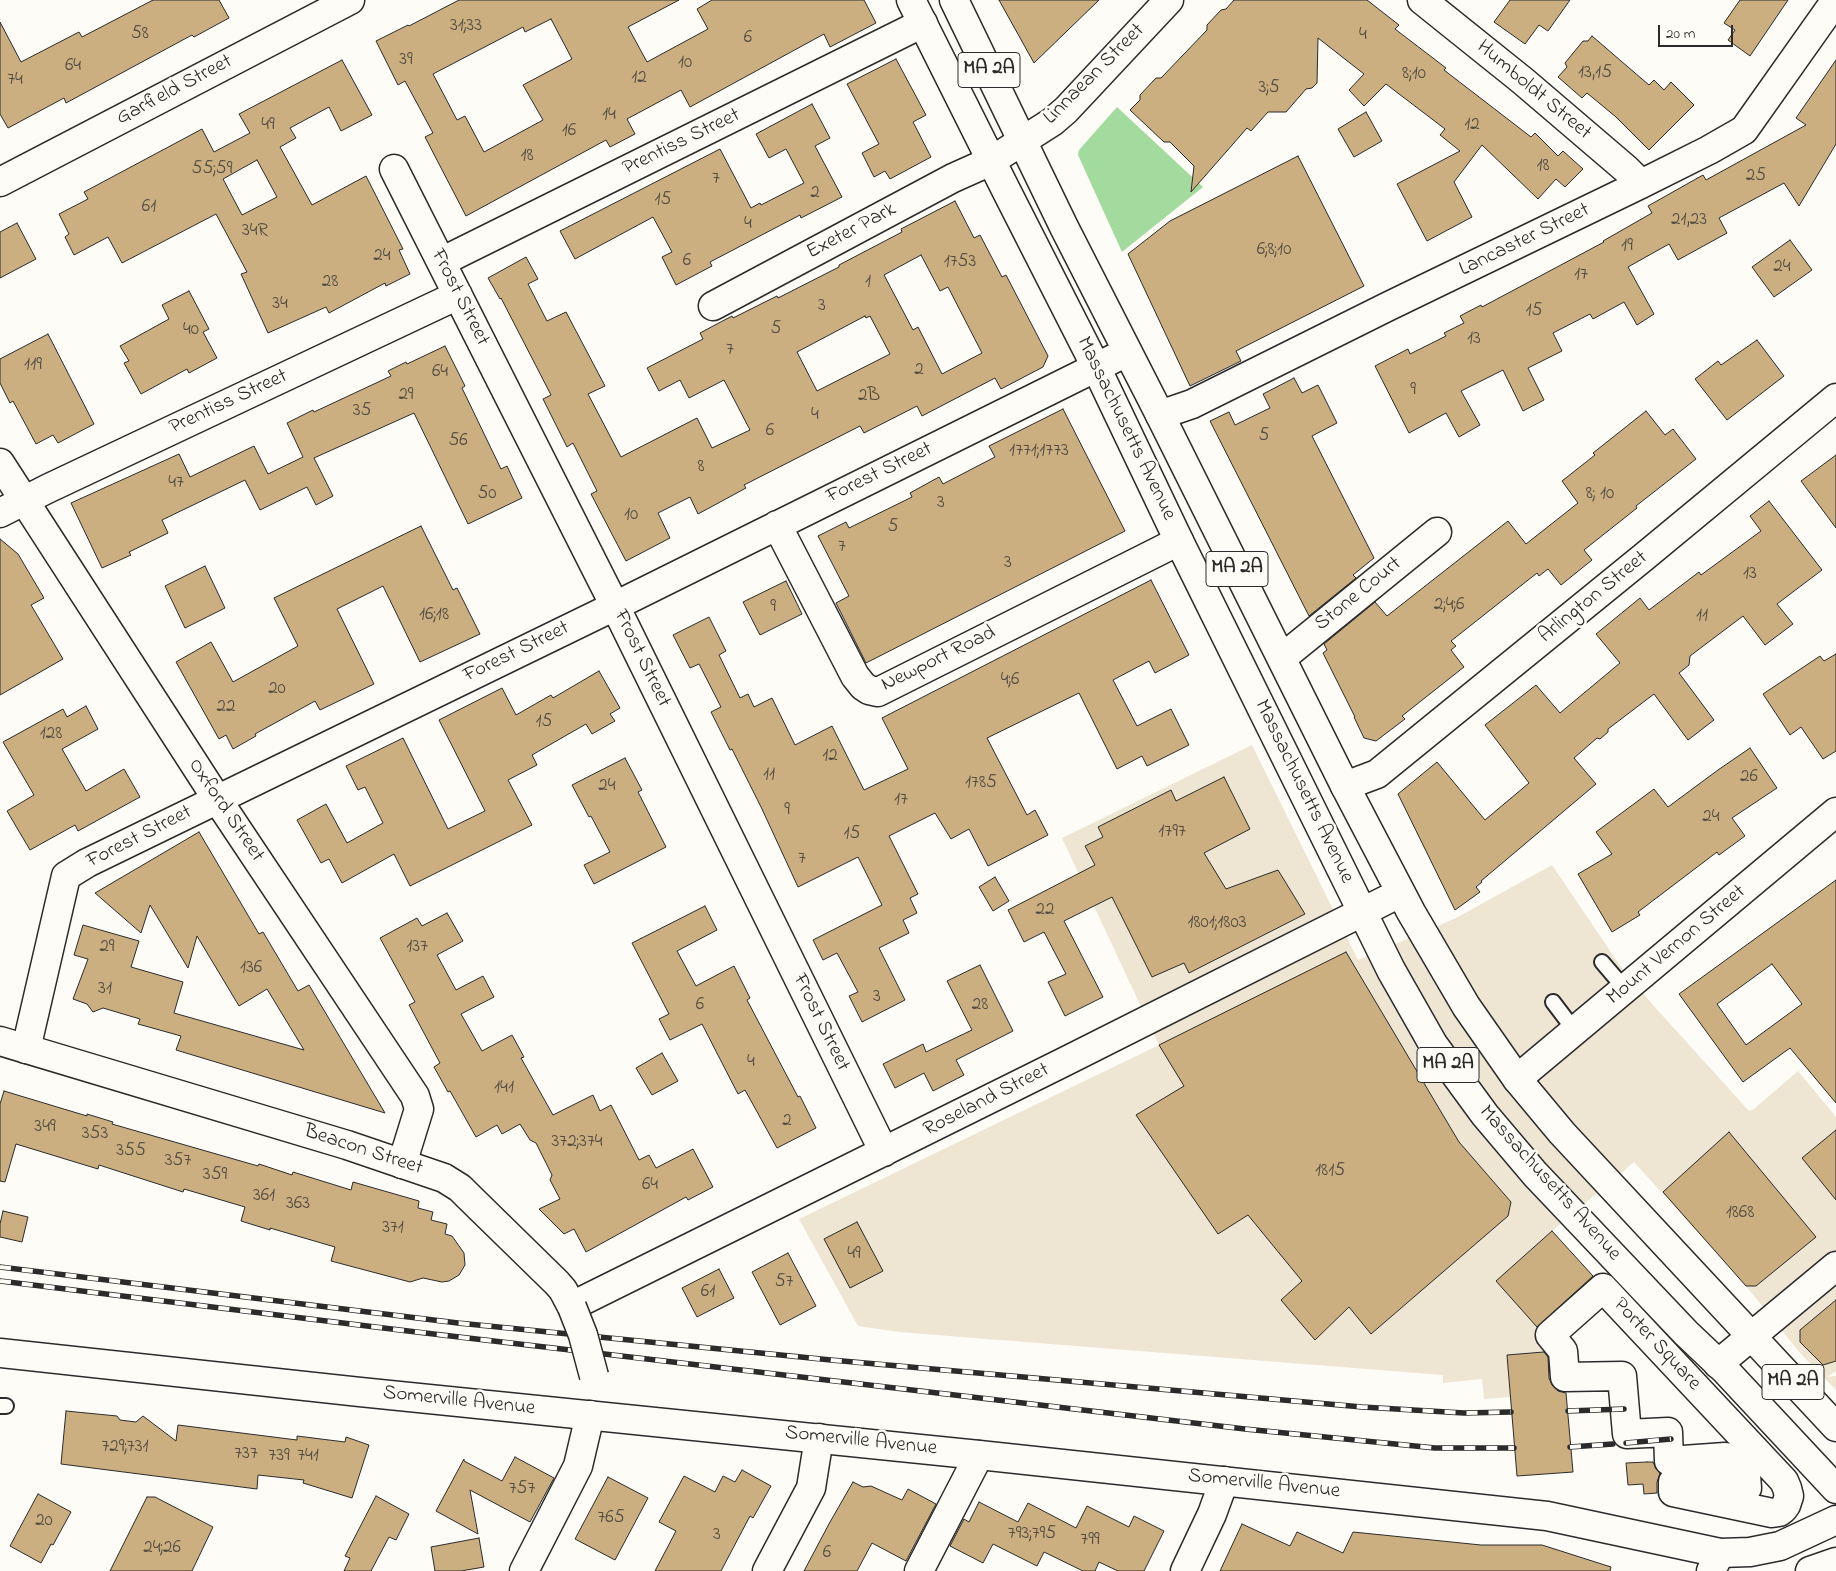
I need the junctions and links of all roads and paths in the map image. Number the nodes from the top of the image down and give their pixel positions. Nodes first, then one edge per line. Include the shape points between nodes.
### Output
1 (350, 0) edge
2 (954, 0) edge
3 (1169, 0) edge
4 (1422, 0) edge
5 (1836, 0) edge
6 (917, 11) edge
7 (1023, 141) junction
8 (991, 160) junction
9 (394, 169) dead end
10 (0, 182) edge
11 (1641, 184) junction
12 (441, 262) junction
13 (458, 295) junction
14 (714, 306) dead end
15 (1128, 352) junction
16 (1096, 367) junction
17 (1836, 398) edge
18 (1160, 414) junction
19 (0, 463) edge
20 (12, 507) edge
21 (777, 525) junction
22 (1437, 532) dead end
23 (1179, 541) junction
24 (614, 606) junction
25 (1282, 658) junction
26 (1345, 786) junction
27 (217, 799) junction
28 (1836, 812) edge
29 (1400, 893) junction
30 (1363, 912) junction
31 (1602, 962) dead end
32 (1625, 989) junction
33 (1553, 1002) dead end
34 (1575, 1030) junction
35 (0, 1041) edge
36 (26, 1049) junction
37 (1517, 1079) junction
38 (884, 1152) junction
39 (402, 1164) junction
40 (1836, 1266) edge
41 (572, 1307) junction
42 (1751, 1337) junction
43 (0, 1353) edge
44 (1718, 1364) junction
45 (590, 1415) junction
46 (1836, 1427) edge
47 (818, 1438) junction
48 (980, 1455) junction
49 (1224, 1481) junction
50 (1836, 1489) edge
51 (1673, 1492) joint
52 (1836, 1520) edge
53 (1716, 1562) edge
54 (1836, 1562) edge
55 (524, 1571) edge
56 (767, 1571) edge
57 (919, 1571) edge
58 (1185, 1571) edge
59 (1743, 1571) edge
60 (1810, 1571) edge

1 - 10 street, Garfield Street
2 - 7 street, Massachusetts Avenue / MA 2A
3 - 7 street, Linnaean Street via 1066,110
4 - 11 street, Humboldt Street via 1523,81
5 - 11 street, Lancaster Street via 1744,130
6 - 8 street, Massachusetts Avenue / MA 2A
6 - 12 street, Prentiss Street
7 - 8 street, Linnaean Street
7 - 15 street, Massachusetts Avenue / MA 2A
8 - 14 street, Exeter Park
8 - 16 street, Massachusetts Avenue / MA 2A
9 - 12 street, Frost Street
11 - 18 street, Lancaster Street via 1192,404
12 - 13 street, Frost Street
13 - 20 street, Prentiss Street
13 - 24 street, Frost Street
15 - 16 street, Forest Street
15 - 18 street, Massachusetts Avenue / MA 2A
16 - 21 street, Forest Street
16 - 23 street, Massachusetts Avenue / MA 2A
17 - 26 street, Arlington Street via 1377,774
18 - 25 street, Massachusetts Avenue / MA 2A
19 - 20 street, Oxford Street
20 - 27 street, Oxford Street
21 - 23 street, Newport Road via 853,671 863,686 878,692
21 - 24 street, Forest Street
22 - 25 street, Stone Court
23 - 30 street, Massachusetts Avenue / MA 2A
24 - 27 street, Forest Street
24 - 38 street, Frost Street
25 - 26 street, Massachusetts Avenue / MA 2A
26 - 29 street, Massachusetts Avenue / MA 2A
27 - 36 street, Forest Street via 66,876
27 - 39 street, Oxford Street via 415,1096 419,1109
28 - 32 street, Mount Vernon Street
29 - 30 street, Roseland Street
29 - 37 street, Massachusetts Avenue / MA 2A via 1478,1024
30 - 38 street, Roseland Street
30 - 44 street, Massachusetts Avenue / MA 2A via 1420,1023 1485,1115 1555,1195
31 - 32 lane
32 - 34 street, Mount Vernon Street
33 - 34 lane
34 - 37 street, Mount Vernon Street
35 - 36 street, Beacon Street
36 - 39 street, Beacon Street
37 - 42 street, Massachusetts Avenue / MA 2A via 1562,1134
38 - 41 street, Roseland Street
39 - 41 street, Beacon Street via 437,1175 460,1188 557,1283
40 - 42 street
41 - 45 street, Beacon Street, bridge via 594,1376
42 - 44 street
42 - 46 street, Massachusetts Avenue / MA 2A
43 - 45 street, Somerville Avenue
44 - 50 street, Massachusetts Avenue / MA 2A
45 - 47 street, Somerville Avenue
45 - 55 street, Beacon Street via 578,1466
47 - 48 street, Somerville Avenue
47 - 56 street via 812,1488
48 - 49 street, Somerville Avenue
48 - 57 street
49 - 53 street, Somerville Avenue via 1547,1516
49 - 58 street
51 - 51 street, Porter Square via 1772,1513 1785,1507 1788,1496 1784,1481 1603,1288 1550,1335 1563,1351 1565,1377 1622,1376 1626,1434 1668,1432 1670,1461 1725,1457 1746,1475 1747,1488 1716,1490 1715,1479 1673,1482
52 - 53 street, Somerville Avenue via 1780,1546
53 - 59 street, Somerville Avenue
54 - 60 street

